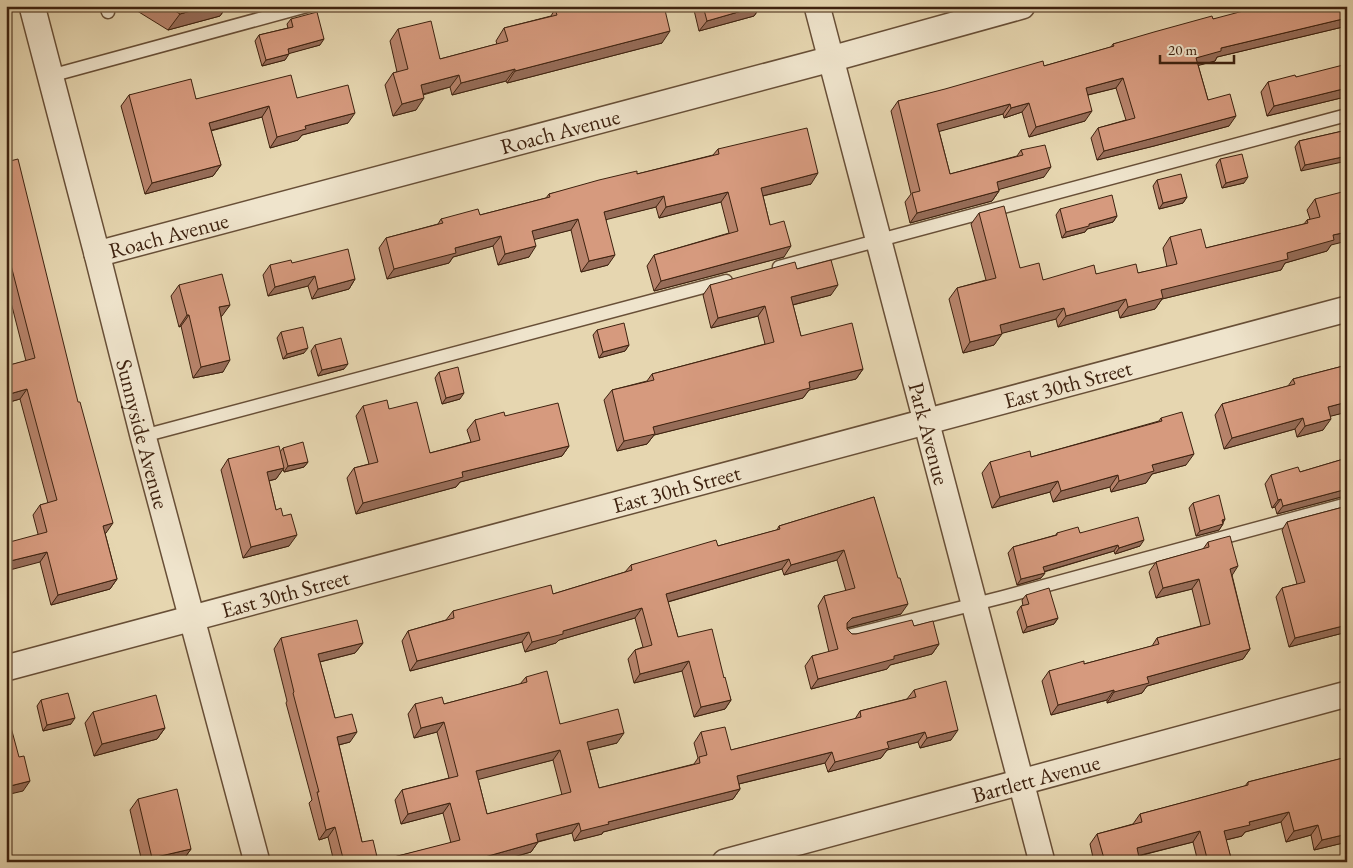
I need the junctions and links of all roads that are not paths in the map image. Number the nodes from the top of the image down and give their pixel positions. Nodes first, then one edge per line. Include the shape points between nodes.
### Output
1 (32, 6) edge
2 (255, 6) edge
3 (307, 6) edge
4 (817, 6) edge
5 (1022, 6) edge
6 (259, 19) junction
7 (831, 59) junction
8 (50, 76) junction
9 (1347, 115) edge
10 (879, 241) junction
11 (97, 254) junction
12 (766, 271) edge
13 (737, 278) edge
14 (1347, 309) edge
15 (927, 422) junction
16 (143, 436) junction
17 (1347, 504) edge
18 (975, 604) junction
19 (191, 618) junction
20 (848, 636) edge
21 (6, 668) edge
22 (1347, 694) edge
23 (1022, 782) junction
24 (257, 862) edge
25 (725, 862) edge
26 (1042, 862) edge

1 - 8 street, Sunnyside Avenue
2 - 6 lane
3 - 6 lane
4 - 7 street, Park Avenue
5 - 7 street, Roach Avenue
6 - 8 lane
7 - 10 street, Park Avenue
7 - 11 street, Roach Avenue
8 - 11 street, Sunnyside Avenue
9 - 10 lane
10 - 12 lane
10 - 15 street, Park Avenue
11 - 16 street, Sunnyside Avenue
13 - 16 lane
14 - 15 street, East 30th Street
15 - 18 street, Park Avenue
15 - 19 street, East 30th Street
16 - 19 street, Sunnyside Avenue
17 - 18 lane
18 - 20 lane
18 - 23 street, Park Avenue
19 - 21 street, East 30th Street
19 - 24 street, Sunnyside Avenue
22 - 23 street, Bartlett Avenue
23 - 25 street, Bartlett Avenue
23 - 26 street, Park Avenue

